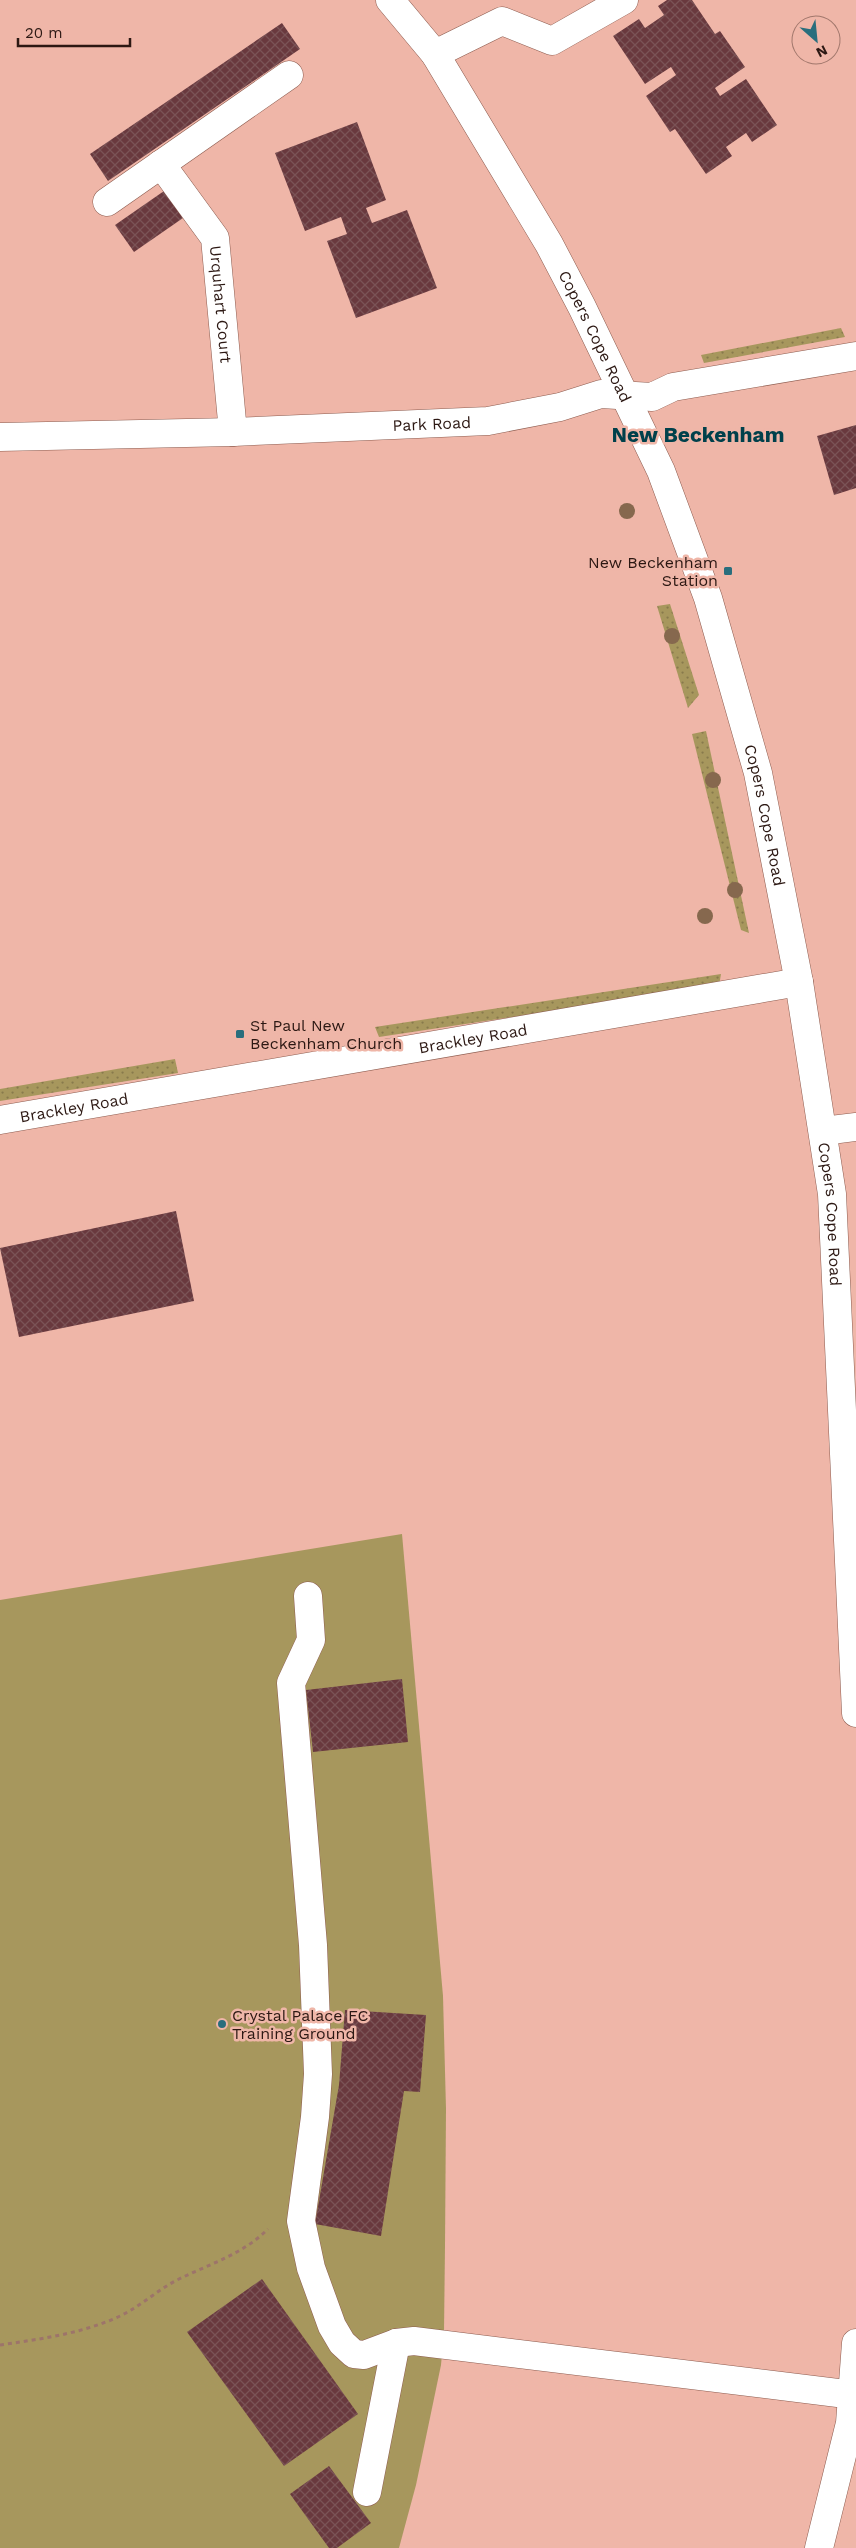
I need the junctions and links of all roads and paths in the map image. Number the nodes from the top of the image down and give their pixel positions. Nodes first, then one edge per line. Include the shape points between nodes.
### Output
1 (390, 0) edge
2 (624, 0) edge
3 (435, 54) junction
4 (289, 75) dead end
5 (161, 164) junction
6 (107, 202) dead end
7 (856, 356) edge
8 (626, 396) junction
9 (233, 432) junction
10 (0, 436) edge
11 (799, 982) junction
12 (0, 1120) edge
13 (856, 1127) edge
14 (823, 1131) junction
15 (853, 1591) edge
16 (308, 1596) dead end
17 (856, 1713) edge
18 (304, 2190) junction
19 (856, 2343) edge
20 (396, 2344) junction
21 (0, 2345) edge
22 (854, 2395) junction
23 (367, 2492) dead end
24 (819, 2548) edge

1 - 3 street, Copers Cope Road
2 - 3 street via 552,42 502,21
3 - 8 street, Copers Cope Road via 548,244
4 - 5 street
5 - 6 street
5 - 9 street, Urquhart Court via 215,238
7 - 8 street, Park Road via 673,387 652,397
8 - 9 street, Park Road via 601,394 560,407 488,421
8 - 11 street, Copers Cope Road via 661,471 711,608 758,774
9 - 10 street, Park Road
11 - 12 street, Brackley Road
11 - 14 street, Copers Cope Road
13 - 14 street
14 - 15 street, Copers Cope Road via 832,1194
15 - 17 street, Copers Cope Road
16 - 18 street via 311,1640 291,1683 312,1936 318,2074
18 - 20 street via 301,2220 311,2268 332,2326 342,2343 354,2354 369,2354
18 - 21 path via 252,2242 165,2287 141,2305 111,2320 77,2331
19 - 22 street
20 - 22 street via 414,2341
20 - 23 street
22 - 24 street

